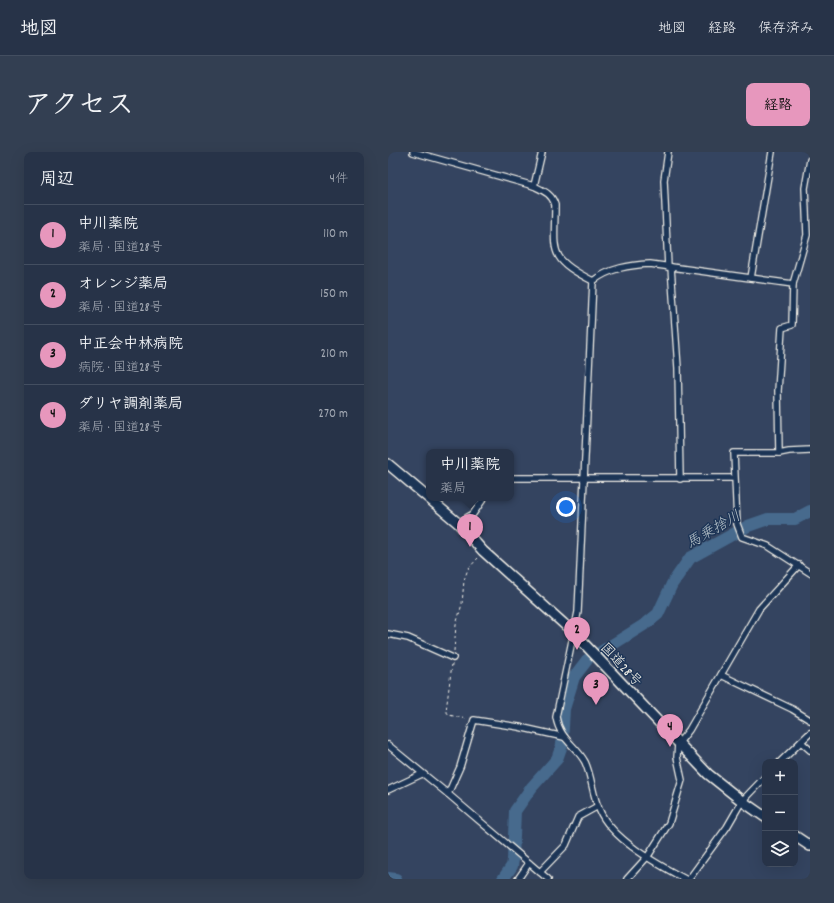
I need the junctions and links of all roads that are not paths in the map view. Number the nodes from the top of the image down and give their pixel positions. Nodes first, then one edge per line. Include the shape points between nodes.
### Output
1 (413, 152) edge
2 (542, 152) edge
3 (668, 152) edge
4 (772, 152) edge
5 (810, 160) edge
6 (534, 186) junction
7 (670, 267) junction
8 (751, 278) junction
9 (593, 281) junction
10 (793, 284) junction
11 (810, 450) edge
12 (779, 453) junction
13 (388, 464) edge
14 (514, 478) edge
15 (734, 478) junction
16 (680, 479) junction
17 (584, 480) junction
18 (426, 496) edge
19 (432, 501) edge
20 (482, 501) edge
21 (458, 523) junction
22 (799, 565) junction
23 (810, 573) edge
24 (574, 633) junction
25 (388, 634) edge
26 (453, 658) road end
27 (721, 675) junction
28 (810, 720) edge
29 (810, 733) edge
30 (564, 737) junction
31 (801, 742) junction
32 (678, 744) junction
33 (388, 745) edge
34 (810, 750) edge
35 (783, 759) edge
36 (422, 774) junction
37 (762, 780) edge
38 (388, 790) edge
39 (448, 794) junction
40 (742, 801) junction
41 (598, 806) junction
42 (762, 815) edge
43 (798, 838) edge
44 (810, 846) edge
45 (648, 856) junction
46 (529, 863) junction
47 (540, 872) junction
48 (518, 879) edge
49 (548, 879) edge
50 (628, 879) edge
51 (685, 879) edge
52 (689, 879) edge

1 - 6 street
2 - 6 street
3 - 7 street via 664,180
4 - 8 street
5 - 10 street via 805,188 807,235
6 - 9 street via 547,192 554,200 557,257 564,265
7 - 8 street
7 - 9 street via 650,264 628,265 609,271
7 - 16 street via 678,368
8 - 10 street
9 - 17 street
10 - 12 street via 792,325 782,328 778,391
11 - 12 street via 788,450
12 - 15 street via 734,453
13 - 18 highway, 国道28号
14 - 17 street
15 - 16 street
15 - 22 street via 737,524 742,537 768,546
16 - 17 street
17 - 24 street via 578,605
19 - 21 highway, 国道28号
20 - 21 street via 473,514
21 - 24 highway, 国道28号 via 483,551
22 - 23 street
22 - 27 street via 759,609
24 - 30 street via 556,717 558,728
24 - 32 highway, 国道28号
25 - 26 street via 408,638
27 - 28 street
27 - 32 street
29 - 31 street
30 - 39 street via 474,720 460,767
30 - 41 street via 585,762
31 - 34 street
31 - 35 street
32 - 40 highway, 国道28号 via 708,774
32 - 45 street via 677,757 682,780 669,822
33 - 36 street
36 - 38 street
36 - 39 street
37 - 40 street
39 - 46 street
40 - 42 highway, 国道28号
40 - 52 street via 727,827
41 - 45 street via 604,819 620,837
41 - 47 street via 578,817 566,845
43 - 44 highway
45 - 50 street
45 - 51 street
46 - 47 street
46 - 48 street
47 - 49 street

